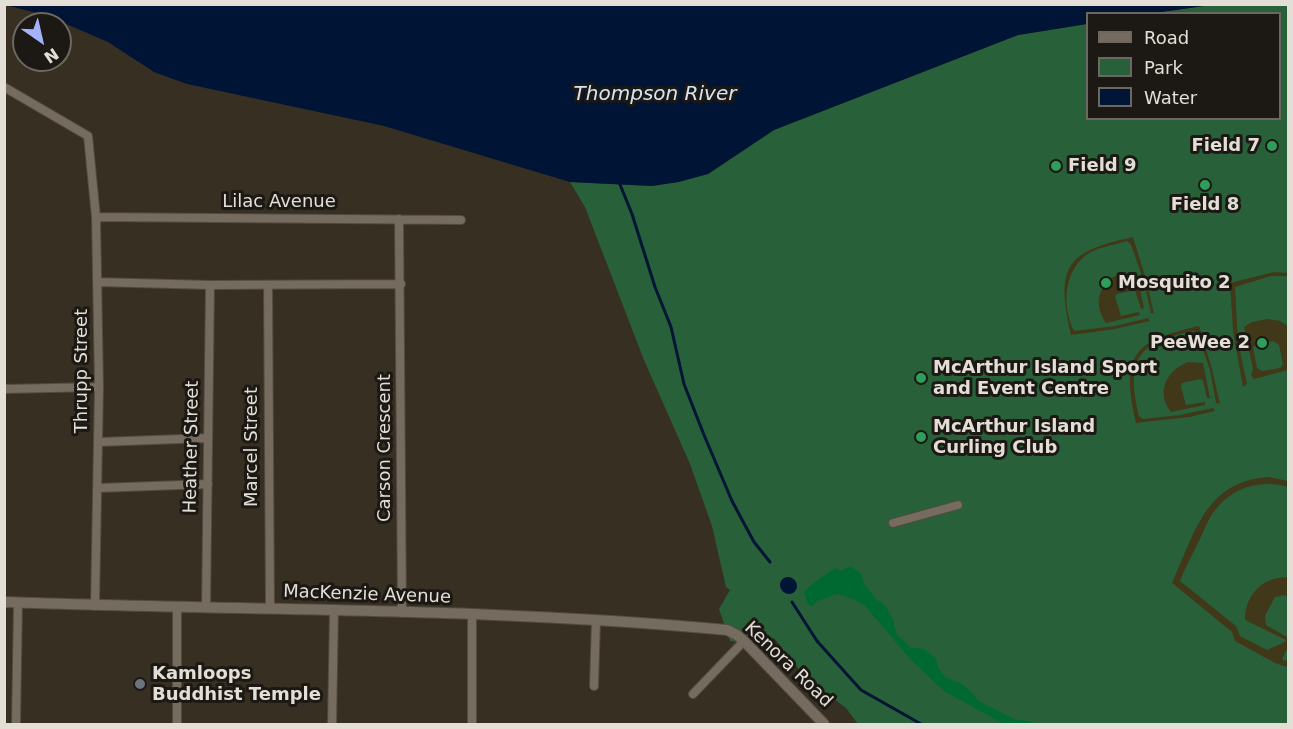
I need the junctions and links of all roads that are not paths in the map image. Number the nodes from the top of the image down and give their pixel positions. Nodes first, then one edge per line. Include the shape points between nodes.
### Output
1 (4, 87) edge
2 (96, 217) junction
3 (399, 219) junction
4 (461, 220) dead end
5 (97, 282) junction
6 (401, 284) junction
7 (210, 285) junction
8 (268, 285) junction
9 (99, 387) junction
10 (4, 389) edge
11 (208, 438) junction
12 (99, 442) junction
13 (208, 484) junction
14 (98, 488) junction
15 (958, 505) dead end
16 (893, 524) dead end
17 (4, 602) edge
18 (18, 603) junction
19 (95, 606) junction
20 (177, 607) junction
21 (206, 609) junction
22 (270, 609) junction
23 (334, 610) junction
24 (402, 613) junction
25 (472, 615) junction
26 (596, 620) junction
27 (727, 630) joint
28 (744, 641) junction
29 (594, 686) dead end
30 (693, 694) dead end
31 (16, 724) edge
32 (177, 724) edge
33 (332, 724) edge
34 (472, 724) edge
35 (824, 724) edge

1 - 2 street, Thrupp Street via 88,136
2 - 3 street, Lilac Avenue
2 - 5 street, Thrupp Street
3 - 4 street, Lilac Avenue
3 - 6 street, Carson Crescent
5 - 7 street
5 - 9 street, Thrupp Street
6 - 8 street
6 - 24 street, Carson Crescent
7 - 8 street
7 - 11 street, Heather Street
8 - 22 street, Marcel Street
9 - 10 street
9 - 12 street, Thrupp Street
11 - 12 street
11 - 13 street, Heather Street
12 - 14 street, Thrupp Street
13 - 14 street
13 - 21 street, Heather Street
14 - 19 street, Thrupp Street
15 - 16 street
17 - 18 street, MacKenzie Avenue
18 - 19 street, MacKenzie Avenue
18 - 31 street
19 - 20 street, MacKenzie Avenue
20 - 21 street, MacKenzie Avenue
20 - 32 street
21 - 22 street, MacKenzie Avenue
22 - 23 street, MacKenzie Avenue
23 - 24 street, MacKenzie Avenue
23 - 33 street
24 - 25 street, MacKenzie Avenue
25 - 26 street, MacKenzie Avenue
25 - 34 street
26 - 27 street, MacKenzie Avenue
26 - 29 street
27 - 28 street, Kenora Road
28 - 30 street
28 - 35 street, Kenora Road

